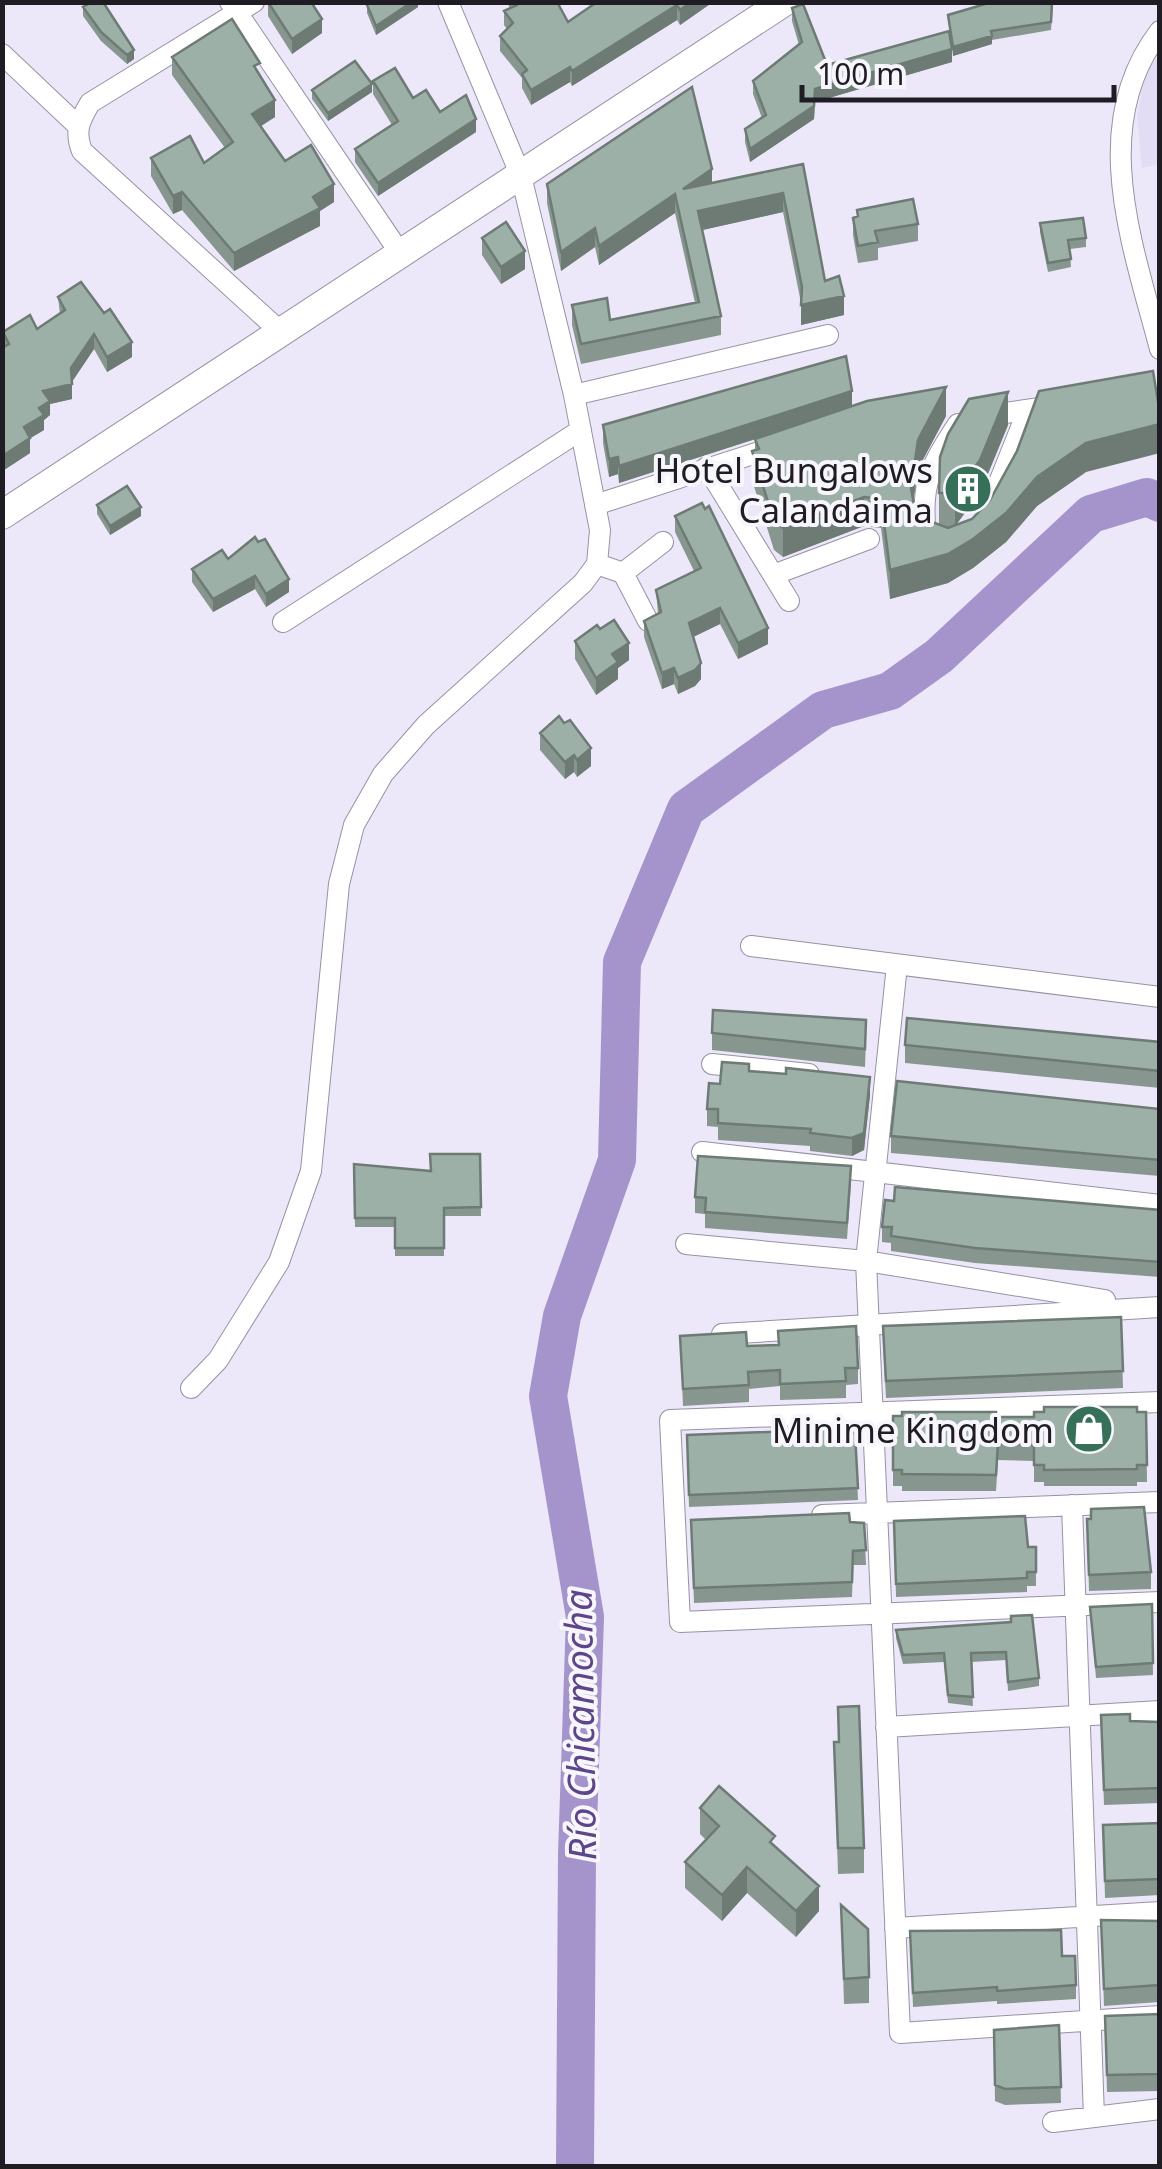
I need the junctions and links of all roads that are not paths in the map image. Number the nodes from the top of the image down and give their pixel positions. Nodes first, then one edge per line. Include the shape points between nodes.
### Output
1 (448, 2) edge
2 (784, 2) edge
3 (240, 6) edge
4 (1160, 31) edge
5 (2, 54) edge
6 (78, 126) junction
7 (521, 176) junction
8 (402, 256) junction
9 (284, 334) junction
10 (828, 335) dead end
11 (1160, 349) edge
12 (574, 395) junction
13 (1085, 400) edge
14 (1028, 410) junction
15 (580, 430) junction
16 (801, 439) edge
17 (707, 468) junction
18 (594, 504) junction
19 (2, 515) edge
20 (983, 520) edge
21 (869, 538) dead end
22 (663, 542) dead end
23 (950, 542) edge
24 (597, 564) junction
25 (623, 573) junction
26 (773, 576) junction
27 (789, 602) dead end
28 (648, 621) edge
29 (282, 622) dead end
30 (751, 946) dead end
31 (898, 966) junction
32 (1160, 997) edge
33 (712, 1064) dead end
34 (827, 1076) edge
35 (702, 1152) edge
36 (875, 1172) junction
37 (1160, 1205) edge
38 (686, 1244) dead end
39 (866, 1261) junction
40 (1150, 1307) edge
41 (870, 1324) junction
42 (701, 1335) edge
43 (190, 1388) dead end
44 (1160, 1402) edge
45 (873, 1412) junction
46 (1160, 1502) edge
47 (1072, 1506) junction
48 (877, 1513) junction
49 (802, 1516) edge
50 (1160, 1602) edge
51 (1076, 1606) junction
52 (881, 1614) junction
53 (1160, 1711) edge
54 (1080, 1716) junction
55 (886, 1726) junction
56 (1160, 1912) edge
57 (1087, 1916) junction
58 (896, 1928) junction
59 (1160, 2016) edge
60 (1091, 2019) junction
61 (1160, 2109) edge
62 (1094, 2117) junction
63 (1054, 2122) dead end

1 - 7 street
2 - 7 main road
3 - 6 street via 90,102
3 - 8 street
4 - 11 street via 1129,82 1119,122 1130,232
5 - 6 street
6 - 9 street via 82,150
7 - 8 main road
7 - 12 street
8 - 9 main road
9 - 19 main road
10 - 12 street
12 - 15 street
13 - 14 street
14 - 20 street
14 - 23 street via 962,419 932,464 924,489 926,536
15 - 18 street
15 - 29 street
16 - 17 street
17 - 18 street
17 - 26 street
18 - 24 street
21 - 26 street
22 - 25 street
24 - 25 street
24 - 43 street via 426,726 383,774 354,825 339,884 311,1171 279,1262 218,1360
25 - 28 street
26 - 27 street
30 - 31 street
31 - 32 street
31 - 36 street
33 - 34 street
35 - 36 street
36 - 37 street
36 - 39 street
38 - 39 street
39 - 40 street
39 - 41 street
40 - 41 street
41 - 42 street
41 - 45 street
44 - 45 street
45 - 48 street
45 - 52 street via 670,1420 681,1520 680,1622
46 - 47 street
47 - 48 street
47 - 51 street
48 - 49 street
48 - 52 street
50 - 51 street
51 - 52 street
51 - 54 street
52 - 55 street
53 - 54 street
54 - 55 street
54 - 57 street
55 - 58 street
56 - 57 street
57 - 58 street
57 - 60 street
58 - 60 street via 900,2034
59 - 60 street
60 - 62 street
61 - 62 street
62 - 63 street

